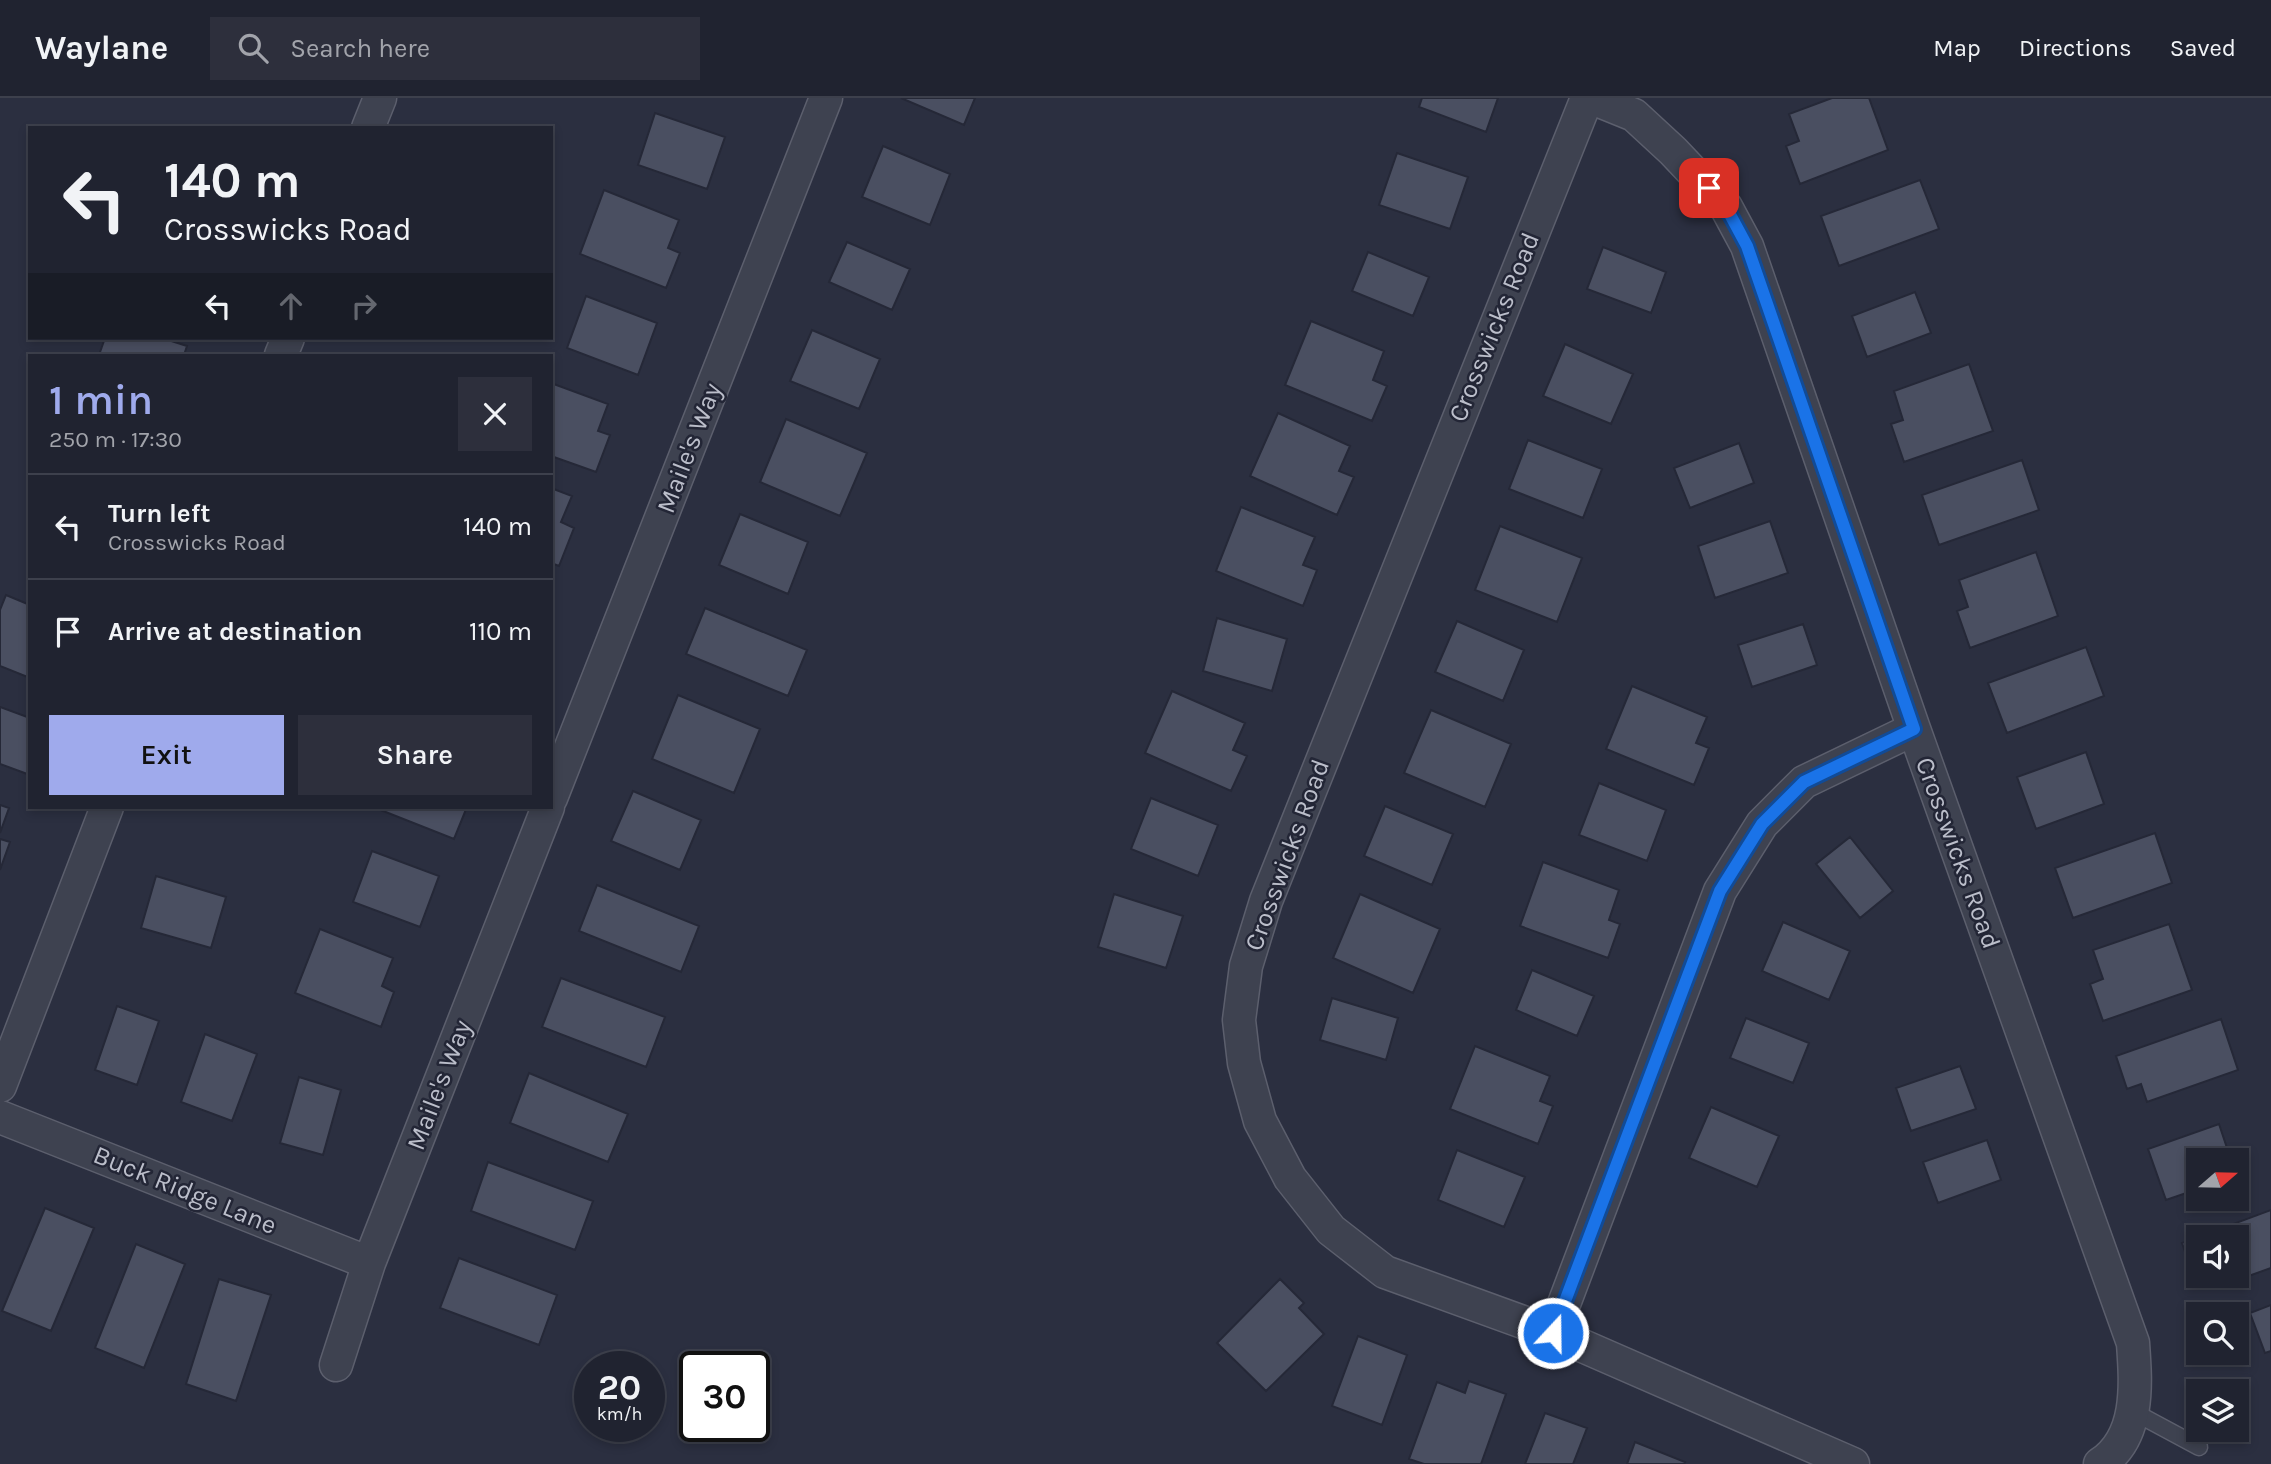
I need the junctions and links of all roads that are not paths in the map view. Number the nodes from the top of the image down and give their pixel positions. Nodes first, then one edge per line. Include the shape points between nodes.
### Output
1 (380, 98) edge
2 (826, 98) edge
3 (1590, 98) edge
4 (369, 126) edge
5 (1914, 729) junction
6 (553, 793) edge
7 (106, 809) edge
8 (547, 809) edge
9 (0, 1086) edge
10 (0, 1117) edge
11 (369, 1263) junction
12 (1553, 1333) junction
13 (335, 1365) dead end
14 (2132, 1411) junction
15 (2199, 1447) dead end
16 (1853, 1464) edge
17 (2100, 1464) edge

1 - 4 street
2 - 6 street, Maile's Way
3 - 5 street, Crosswicks Road via 1634,115 1674,151 1726,207 1747,246
3 - 12 street, Crosswicks Road via 1266,901 1246,966 1239,1020 1244,1063 1260,1121 1290,1178 1331,1230 1385,1272
5 - 12 street via 1804,782 1762,824 1720,891
5 - 14 street, Crosswicks Road via 2133,1343 2136,1390
7 - 9 street
8 - 11 street, Maile's Way
10 - 11 street, Buck Ridge Lane
11 - 13 street, Maile's Way
12 - 16 street, Crosswicks Road
14 - 15 lane
14 - 17 street, Crosswicks Road via 2127,1434 2112,1457

